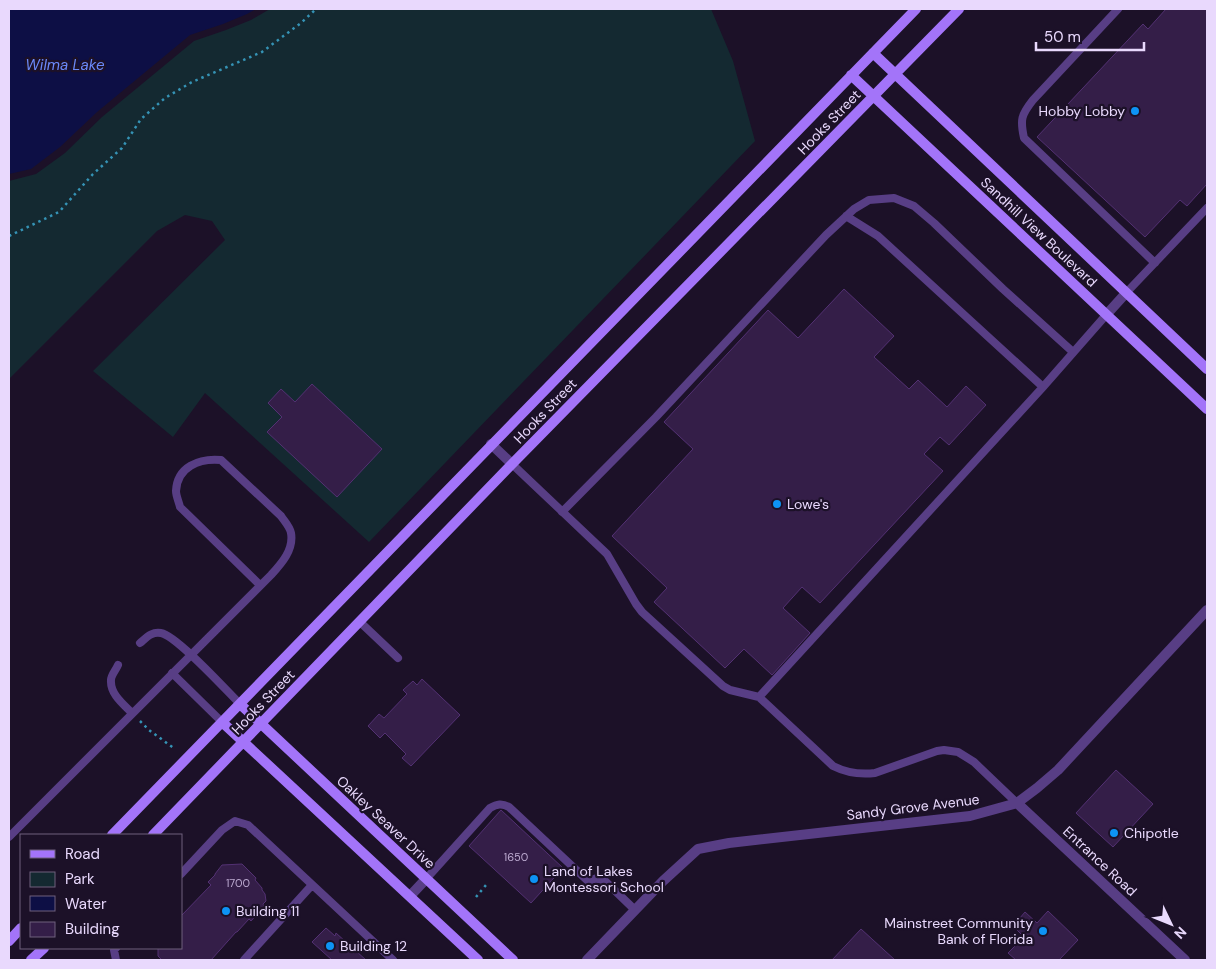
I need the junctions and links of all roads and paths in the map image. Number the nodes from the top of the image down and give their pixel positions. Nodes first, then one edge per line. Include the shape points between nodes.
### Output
1 (316, 9) edge
2 (916, 9) edge
3 (959, 9) edge
4 (1118, 9) edge
5 (872, 54) junction
6 (851, 75) junction
7 (895, 75) junction
8 (874, 96) junction
9 (1207, 208) edge
10 (846, 216) junction
11 (9, 236) edge
12 (1155, 263) junction
13 (1126, 293) junction
14 (1107, 314) junction
15 (1073, 352) junction
16 (1207, 369) edge
17 (1043, 386) junction
18 (1207, 409) edge
19 (491, 444) junction
20 (512, 464) junction
21 (562, 512) junction
22 (260, 585) junction
23 (1207, 610) edge
24 (360, 622) junction
25 (140, 643) dead end
26 (190, 655) junction
27 (398, 658) dead end
28 (118, 665) dead end
29 (172, 673) junction
30 (759, 697) junction
31 (240, 704) junction
32 (132, 713) junction
33 (140, 721) dead end
34 (222, 722) junction
35 (261, 724) junction
36 (244, 742) junction
37 (175, 749) dead end
38 (1017, 803) junction
39 (113, 834) edge
40 (154, 834) edge
41 (9, 836) edge
42 (182, 873) edge
43 (426, 879) junction
44 (312, 885) junction
45 (486, 885) dead end
46 (410, 896) junction
47 (476, 897) dead end
48 (635, 910) junction
49 (20, 929) edge
50 (9, 941) edge
51 (43, 949) edge
52 (32, 960) edge
53 (244, 960) edge
54 (394, 960) edge
55 (478, 960) edge
56 (513, 960) edge
57 (587, 960) edge
58 (1185, 960) edge

1 - 11 path via 262,52 192,82 165,98 141,119 122,148 59,212
2 - 5 street, Hooks Street
3 - 7 street, Hooks Street
4 - 12 lane via 1024,110 1021,125 1024,138
5 - 6 street, Hooks Street
5 - 7 street, Sandhill View Boulevard
6 - 8 street, Sandhill View Boulevard
6 - 19 street, Hooks Street
7 - 8 street, Hooks Street
7 - 13 street, Sandhill View Boulevard
8 - 14 street, Sandhill View Boulevard
8 - 20 street, Hooks Street
9 - 12 lane
10 - 15 lane via 869,200 894,198 914,206
10 - 17 lane via 878,236
10 - 21 lane
12 - 13 lane
13 - 14 street
13 - 16 street, Sandhill View Boulevard
14 - 15 lane
14 - 18 street, Sandhill View Boulevard
15 - 17 lane
17 - 30 lane
19 - 20 street
19 - 31 street, Hooks Street
20 - 21 lane
20 - 24 street, Hooks Street
21 - 30 lane via 607,554 642,612 723,686
22 - 22 lane via 283,562 290,549 292,535 289,527 220,460 199,461 180,476 176,492 180,507
22 - 26 lane
23 - 38 street, Sandy Grove Avenue via 1058,770
24 - 27 lane
24 - 35 street, Hooks Street
25 - 26 lane via 152,634 160,633 171,637
26 - 29 lane
26 - 31 lane
28 - 32 lane via 110,678 112,688 116,698
29 - 32 lane
29 - 34 lane
30 - 38 lane via 833,766 843,771 875,773 937,751 958,752 974,762
31 - 34 street, Hooks Street
31 - 35 street, Oakley Seaver Drive
32 - 41 lane
33 - 37 path
34 - 36 street
34 - 39 street, Hooks Street
35 - 36 street, Hooks Street
35 - 43 street, Oakley Seaver Drive
36 - 40 street, Hooks Street
36 - 46 street
38 - 48 street, Sandy Grove Avenue via 970,816 730,842 698,849
38 - 58 street, Entrance Road
42 - 44 lane via 222,830 235,821 248,825
43 - 46 street
43 - 48 lane via 490,808 500,804 505,805 588,881 598,878 606,881
43 - 56 street, Oakley Seaver Drive
44 - 53 lane
44 - 54 lane
45 - 47 path
46 - 55 street
48 - 57 street, Sandy Grove Avenue
49 - 50 street
51 - 52 street

